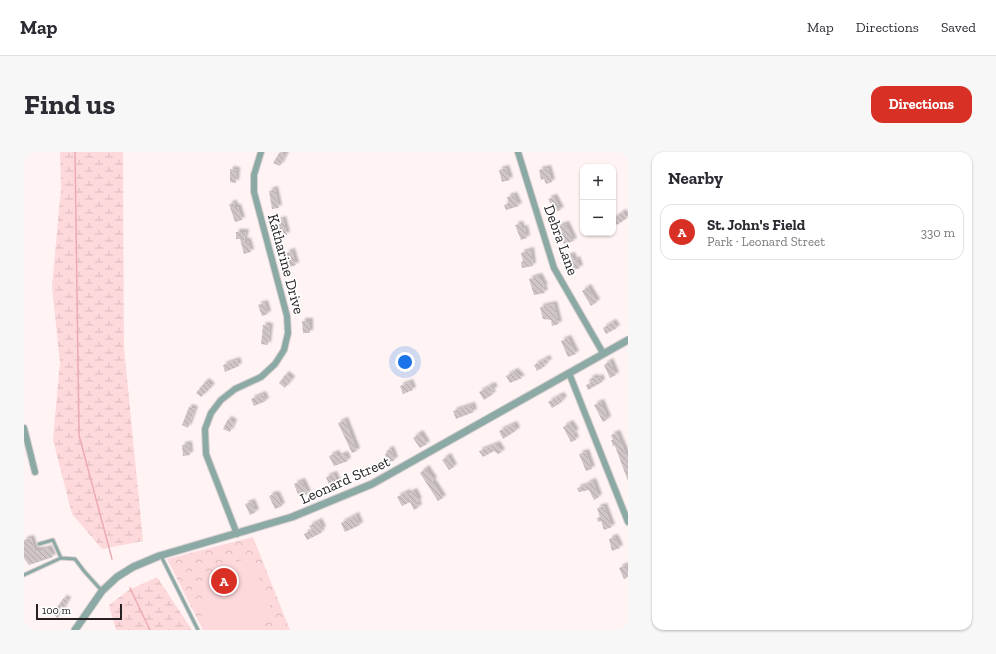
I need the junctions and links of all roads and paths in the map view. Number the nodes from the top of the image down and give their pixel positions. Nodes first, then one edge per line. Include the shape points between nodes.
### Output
1 (261, 152) edge
2 (518, 152) edge
3 (628, 340) edge
4 (603, 353) junction
5 (569, 372) junction
6 (24, 428) edge
7 (35, 472) dead end
8 (628, 522) edge
9 (238, 534) junction
10 (39, 544) dead end
11 (161, 556) junction
12 (61, 558) junction
13 (24, 575) edge
14 (102, 590) junction
15 (75, 630) edge
16 (198, 630) edge

1 - 9 street, Katharine Drive via 254,175 254,192 287,316 286,342 280,357 268,371 235,389 216,406 208,421 204,438 206,454
2 - 4 street, Debra Lane via 554,268
3 - 4 street, Leonard Street
4 - 5 street, Leonard Street
5 - 8 street
5 - 9 street, Leonard Street via 372,484 305,512
6 - 7 street
9 - 11 street, Leonard Street
10 - 12 lane via 53,540
11 - 14 street, Leonard Street via 128,570
11 - 16 lane
12 - 13 lane
12 - 14 lane via 77,559 84,571
14 - 15 street, Leonard Street

